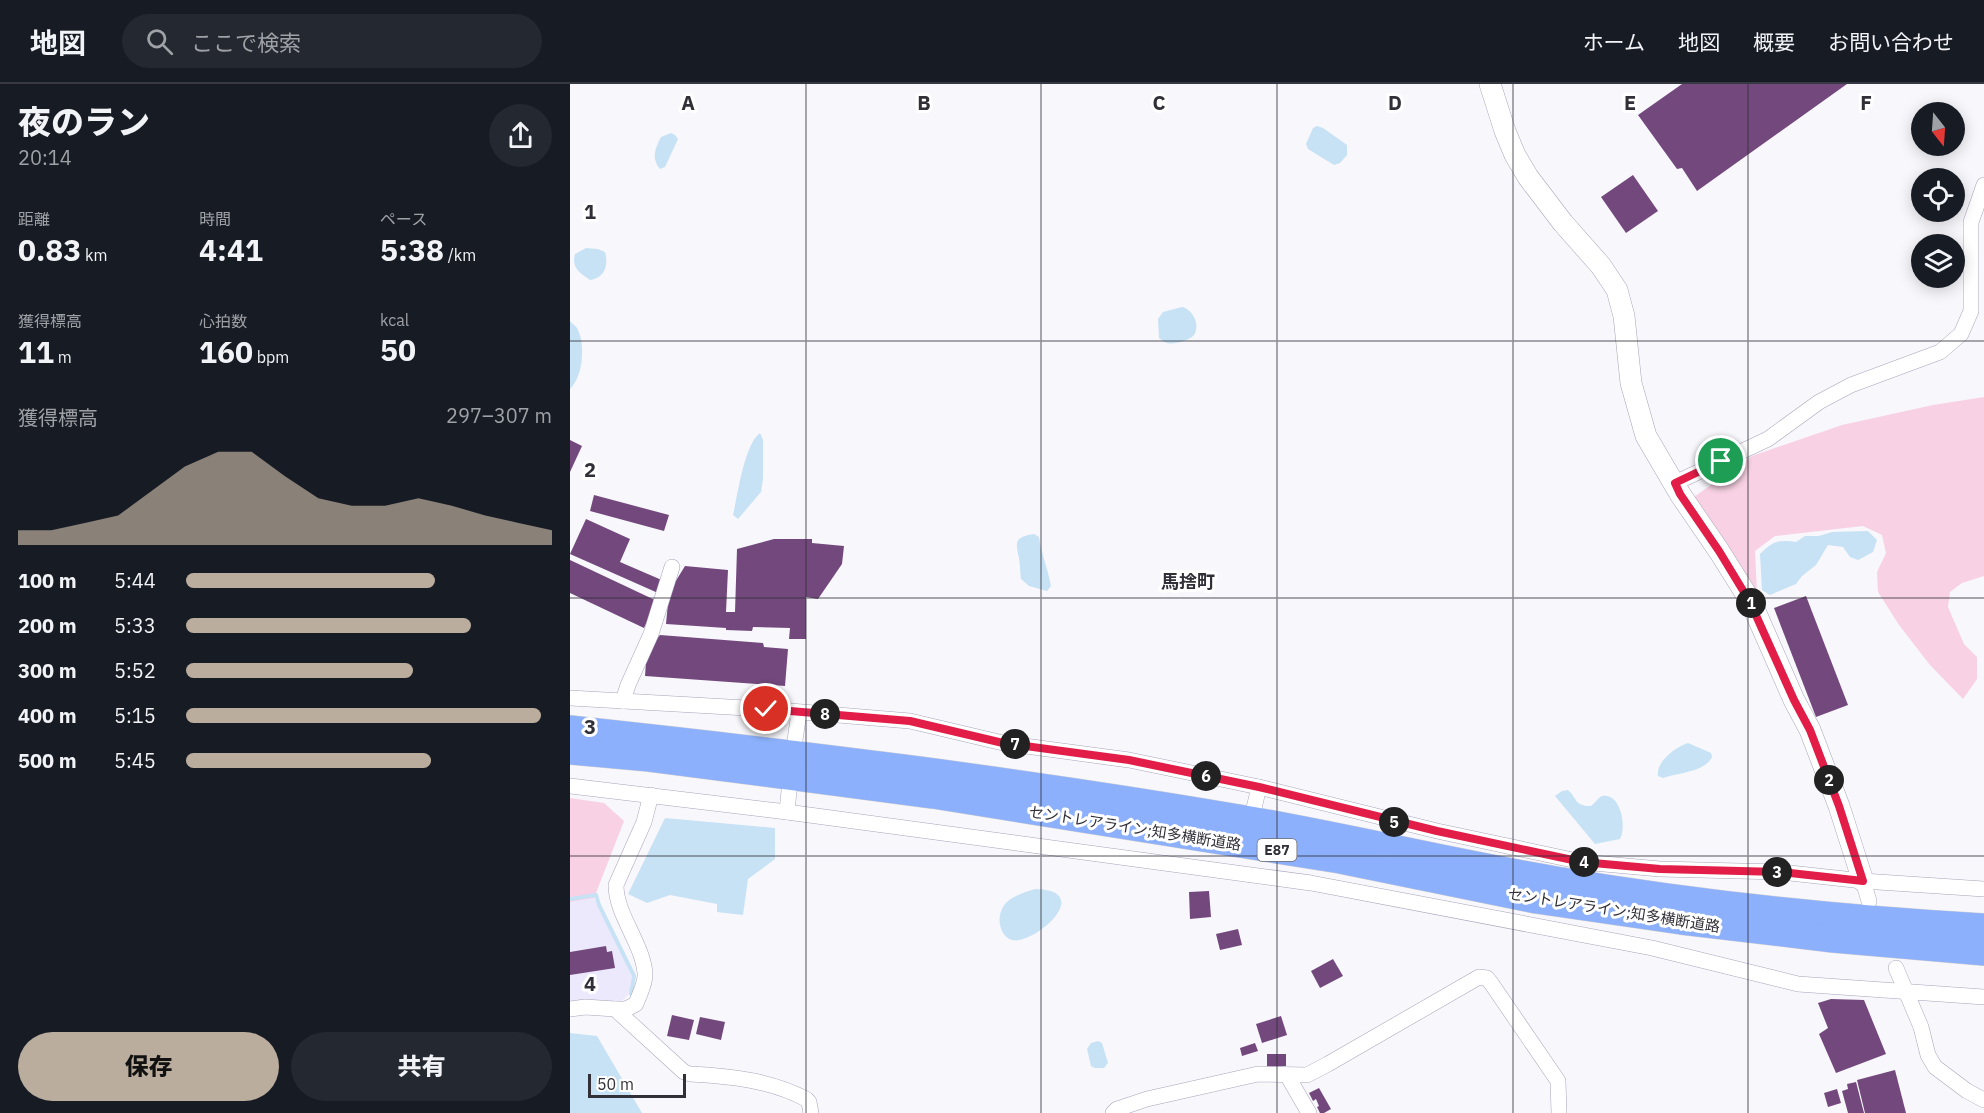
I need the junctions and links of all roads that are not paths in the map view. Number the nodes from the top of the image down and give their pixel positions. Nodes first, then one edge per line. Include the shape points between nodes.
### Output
1 (1490, 84) edge
2 (1984, 185) edge
3 (1675, 483) junction
4 (672, 567) dead end
5 (570, 698) edge
6 (623, 701) junction
7 (799, 713) junction
8 (570, 729) edge
9 (795, 740) dead end
10 (570, 751) edge
11 (570, 786) edge
12 (1259, 787) junction
13 (789, 791) dead end
14 (651, 795) junction
15 (1254, 808) dead end
16 (787, 812) junction
17 (1863, 881) junction
18 (1984, 889) edge
19 (1869, 901) dead end
20 (1984, 927) edge
21 (1984, 952) edge
22 (1896, 968) dead end
23 (1908, 991) junction
24 (1984, 997) edge
25 (570, 1009) edge
26 (615, 1009) junction
27 (1287, 1075) junction
28 (1984, 1100) edge
29 (811, 1113) edge
30 (1113, 1113) edge
31 (1309, 1113) edge
32 (1559, 1113) edge

1 - 3 street via 1505,131 1528,177 1617,290 1637,408 1646,436
2 - 3 street via 1971,222 1971,311 1961,334 1940,352 1851,385 1819,402 1768,439
3 - 17 street via 1750,602 1810,730
4 - 6 street via 651,634
5 - 6 street
6 - 7 street
7 - 9 street
7 - 12 street via 910,721 968,736 1129,760
8 - 20 highway, セントレアライン;知多横断道路 / E87 via 1024,784 1241,818 1554,880 1690,900 1810,915
10 - 21 highway, セントレアライン;知多横断道路 / E87 via 933,795 1340,860 1536,900 1680,921
11 - 14 street
12 - 15 street
12 - 17 street via 1405,824 1582,862 1660,869 1781,872
13 - 16 street
14 - 16 street
14 - 26 street via 644,822 616,885 616,896 646,975 636,1004
16 - 23 street via 1245,868 1652,948 1798,984
17 - 18 street
17 - 19 street
22 - 23 street
23 - 24 street
23 - 28 street via 1935,1067
25 - 26 street
26 - 29 street via 684,1072 737,1077 769,1085 806,1099
27 - 30 street via 1258,1074 1148,1099
27 - 31 street
27 - 32 street via 1307,1075 1479,977 1491,983 1558,1081

